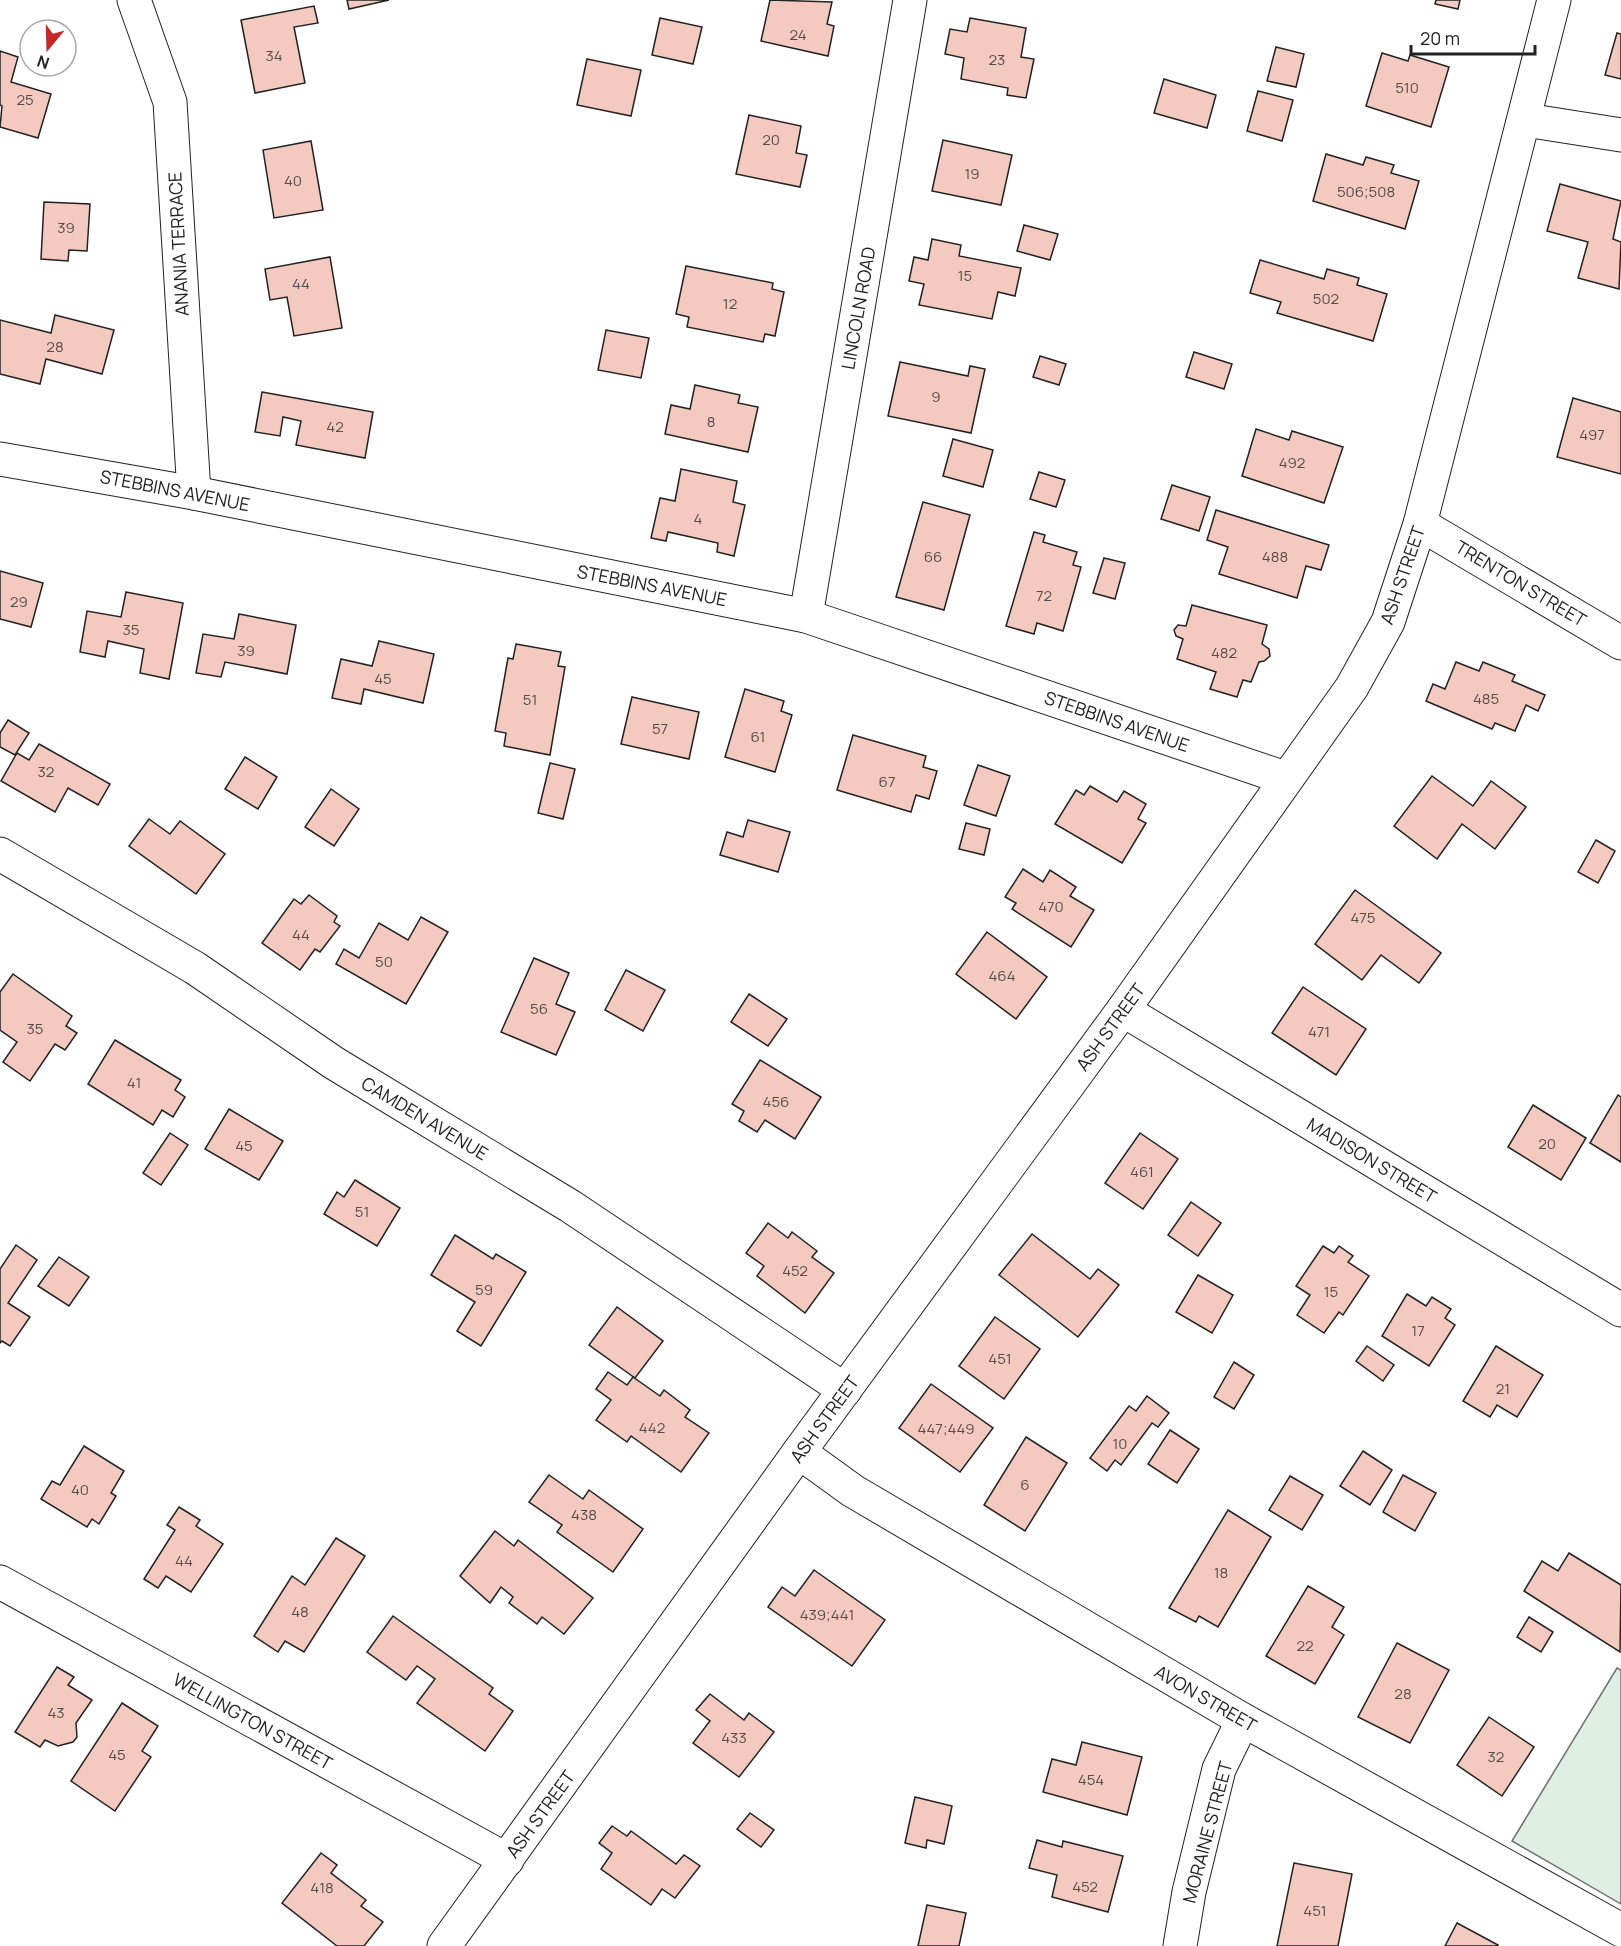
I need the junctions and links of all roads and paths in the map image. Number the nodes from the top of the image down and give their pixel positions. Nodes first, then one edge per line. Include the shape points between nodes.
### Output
1 (134, 0) edge
2 (910, 0) edge
3 (1554, 0) edge
4 (1526, 120) junction
5 (1621, 135) edge
6 (0, 459) edge
7 (194, 493) junction
8 (1420, 524) junction
9 (806, 616) junction
10 (1621, 643) edge
11 (1286, 778) junction
12 (0, 854) edge
13 (1123, 1010) junction
14 (1621, 1310) edge
15 (845, 1390) junction
16 (799, 1452) junction
17 (0, 1582) edge
18 (1243, 1720) junction
19 (507, 1860) junction
20 (1621, 1930) edge
21 (444, 1946) edge
22 (1180, 1946) edge

1 - 7 street, ANANIA TERRACE via 170,102
2 - 9 street, LINCOLN ROAD
3 - 4 street, ASH STREET
4 - 5 street
4 - 8 street, ASH STREET
6 - 7 street, STEBBINS AVENUE
7 - 9 street, STEBBINS AVENUE
8 - 10 street, TRENTON STREET
8 - 11 street, ASH STREET via 1388,622 1352,687
9 - 11 street, STEBBINS AVENUE
11 - 13 street, ASH STREET
12 - 15 street, CAMDEN AVENUE via 195,968 334,1064 570,1206
13 - 14 street, MADISON STREET
13 - 15 street, ASH STREET
15 - 16 street, ASH STREET
16 - 18 street, AVON STREET via 853,1491
16 - 19 street, ASH STREET
17 - 19 street, WELLINGTON STREET
18 - 20 street, AVON STREET
18 - 22 street, MORAINE STREET via 1219,1769
19 - 21 street, ASH STREET

